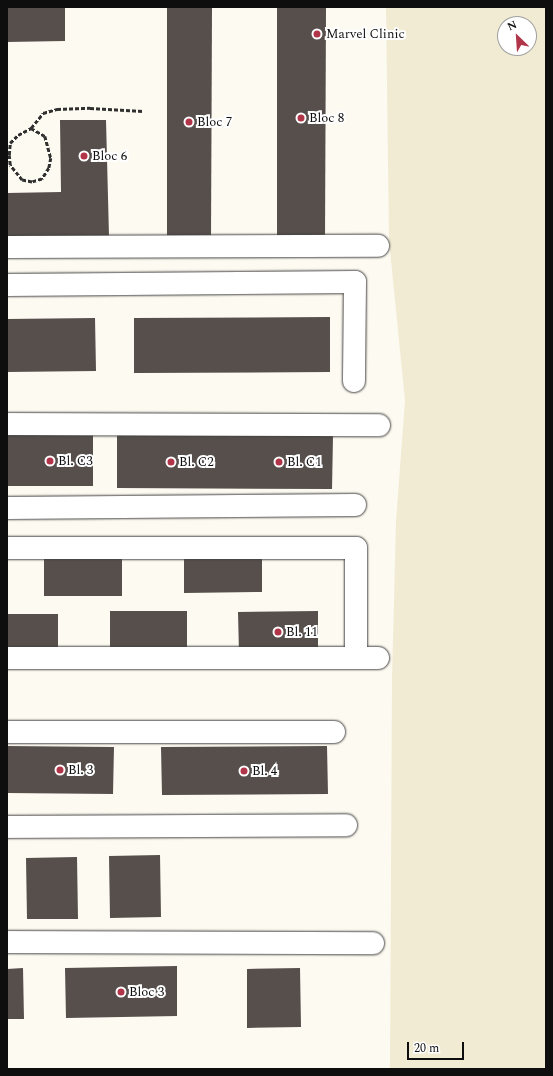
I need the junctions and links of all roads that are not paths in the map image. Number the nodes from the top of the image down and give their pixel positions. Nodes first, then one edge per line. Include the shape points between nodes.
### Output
1 (7, 246) edge
2 (378, 246) dead end
3 (7, 285) edge
4 (354, 381) dead end
5 (7, 424) edge
6 (379, 425) dead end
7 (355, 505) dead end
8 (7, 508) edge
9 (7, 548) edge
10 (7, 658) edge
11 (356, 658) junction
12 (378, 658) dead end
13 (7, 732) edge
14 (334, 732) dead end
15 (346, 825) dead end
16 (7, 827) edge
17 (7, 942) edge
18 (373, 943) dead end

1 - 2 lane
3 - 4 lane via 355,282
5 - 6 lane
7 - 8 lane
9 - 11 lane via 356,548
10 - 11 lane
11 - 12 lane
13 - 14 lane
15 - 16 lane
17 - 18 lane

